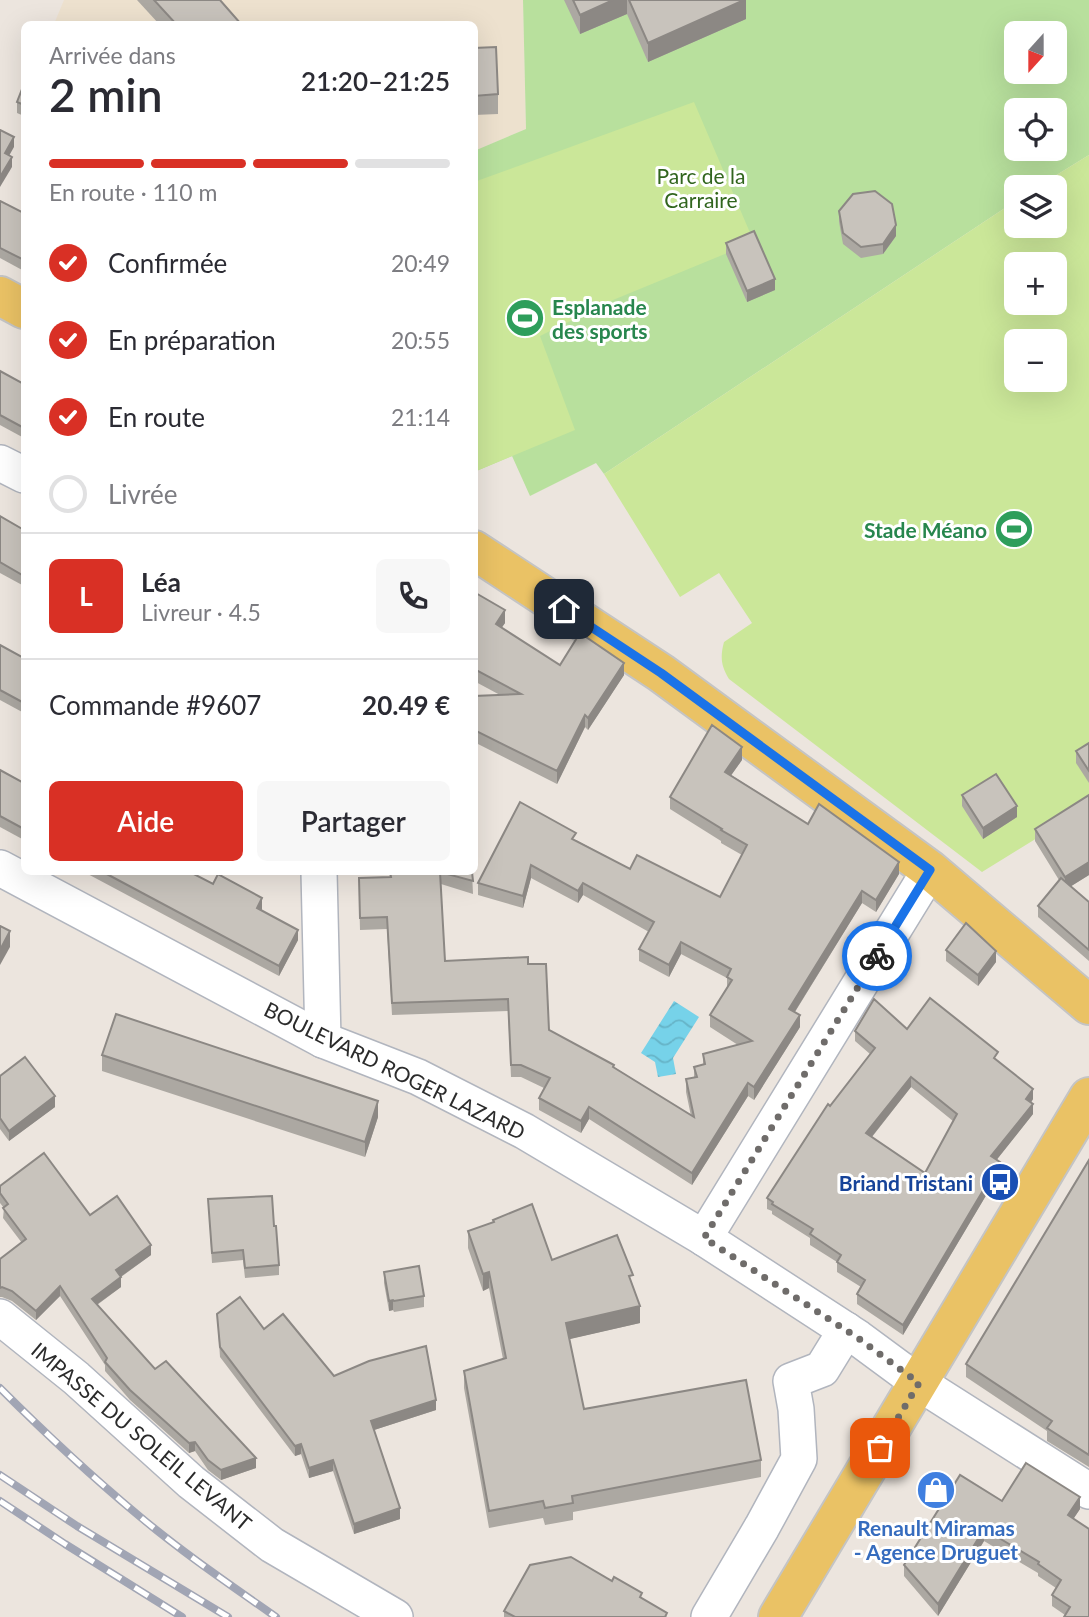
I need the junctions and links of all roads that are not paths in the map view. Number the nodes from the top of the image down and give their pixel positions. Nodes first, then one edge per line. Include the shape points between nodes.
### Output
1 (0, 296) edge
2 (21, 307) edge
3 (0, 463) edge
4 (21, 474) edge
5 (478, 553) edge
6 (0, 868) edge
7 (930, 870) junction
8 (319, 875) edge
9 (1089, 1006) edge
10 (323, 1040) junction
11 (1089, 1097) edge
12 (704, 1238) junction
13 (0, 1317) edge
14 (846, 1330) junction
15 (919, 1383) junction
16 (1089, 1491) edge
17 (395, 1617) edge
18 (709, 1617) edge
19 (778, 1617) edge

1 - 2 main road
3 - 4 street
5 - 7 main road via 661,673
6 - 10 street, BOULEVARD ROGER LAZARD
7 - 9 main road
7 - 12 street
8 - 10 street
10 - 12 street, BOULEVARD ROGER LAZARD via 418,1077 512,1125
11 - 15 main road
12 - 14 street, BOULEVARD ROGER LAZARD
13 - 17 street, IMPASSE DU SOLEIL LEVANT via 76,1378 191,1482 262,1537
14 - 15 street, BOULEVARD ROGER LAZARD
14 - 18 street via 822,1369 792,1381 799,1459
15 - 16 street, BOULEVARD ROGER LAZARD
15 - 19 main road

